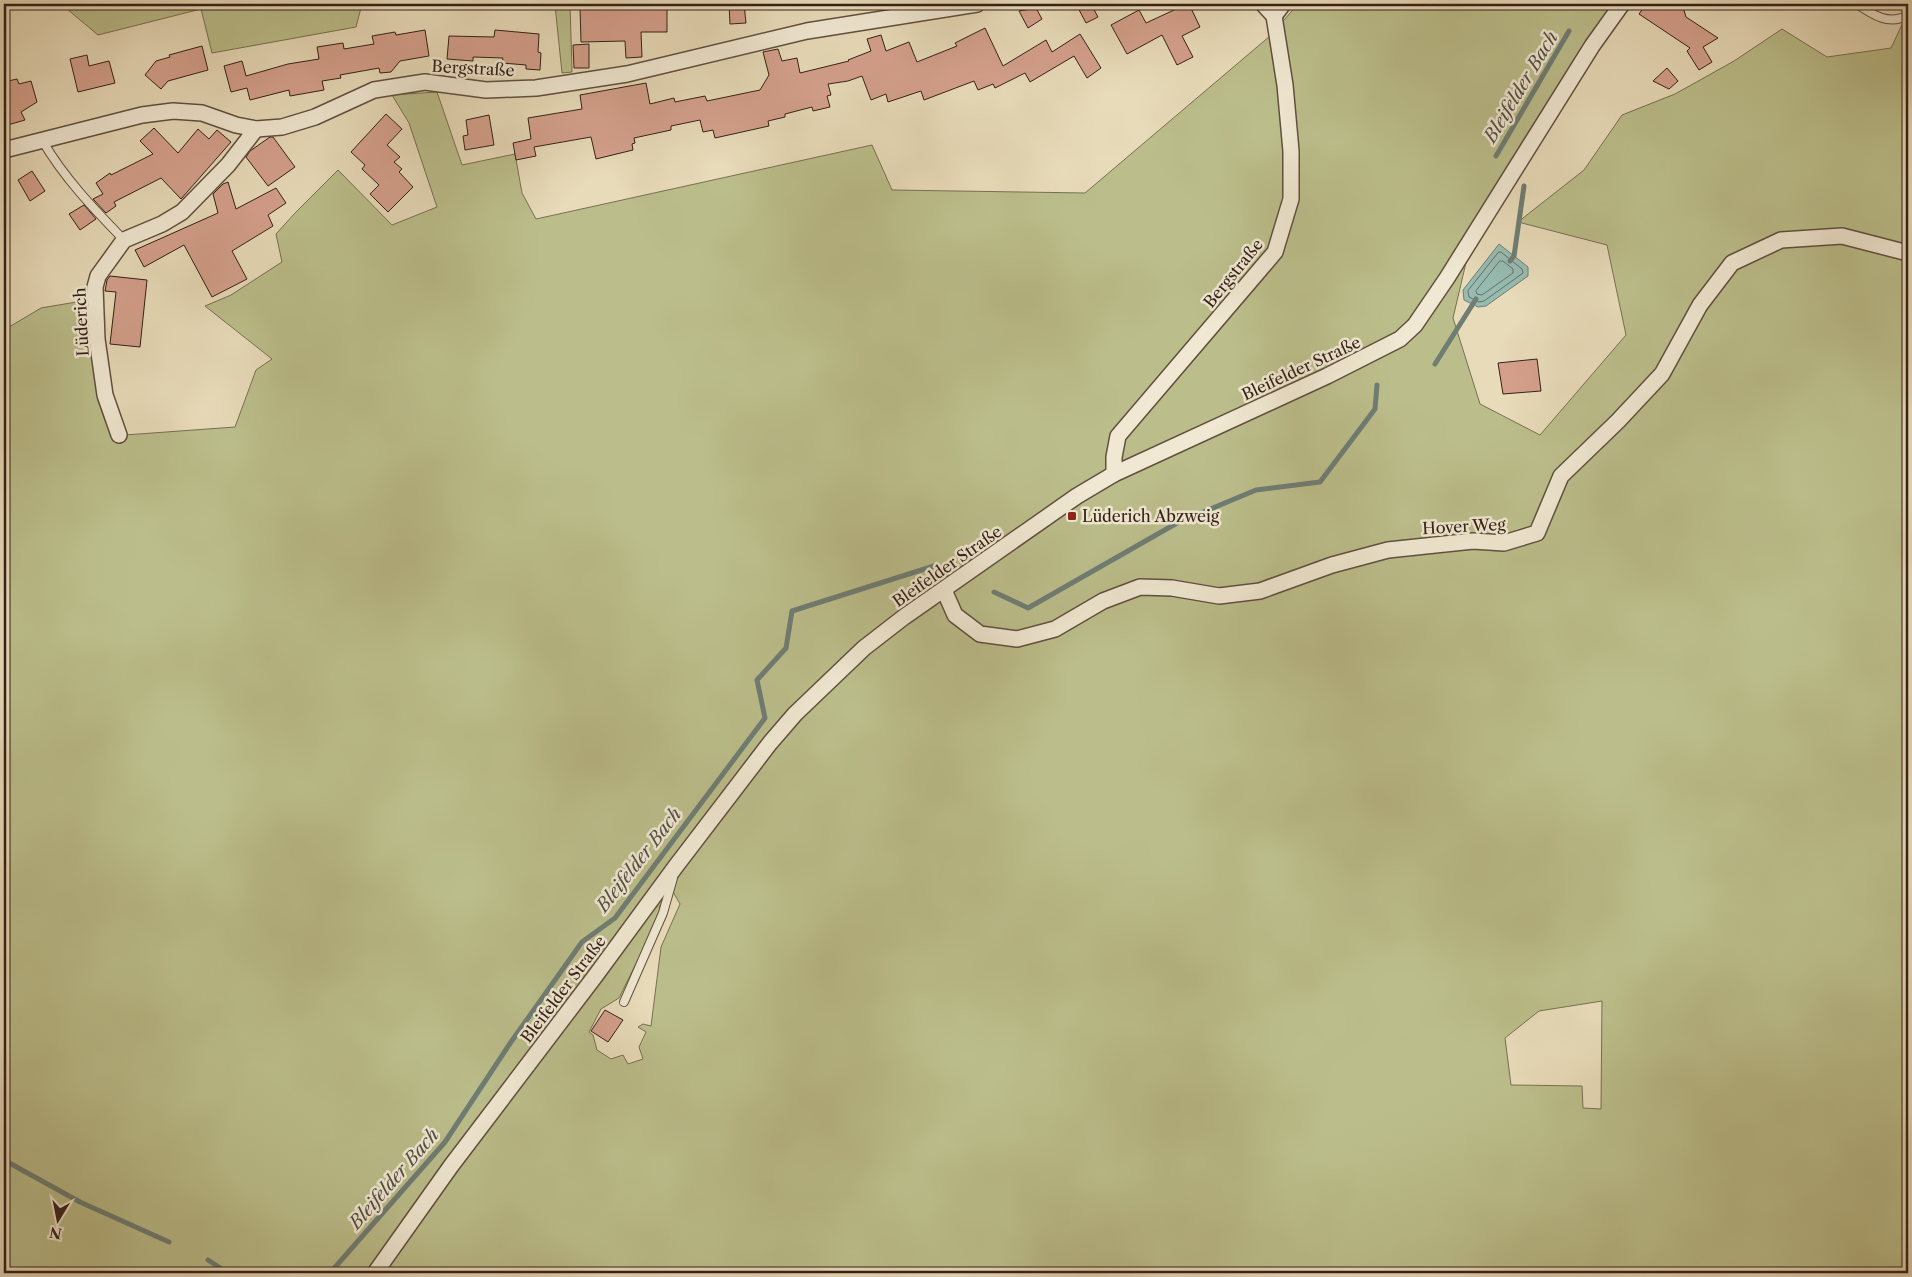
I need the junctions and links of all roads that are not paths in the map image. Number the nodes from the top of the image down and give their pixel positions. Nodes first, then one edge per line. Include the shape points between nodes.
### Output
1 (977, 4) edge
2 (1263, 4) edge
3 (1283, 4) edge
4 (1622, 4) edge
5 (1857, 4) edge
6 (1908, 15) edge
7 (1274, 16) junction
8 (256, 129) junction
9 (42, 140) junction
10 (4, 150) edge
11 (124, 240) junction
12 (1908, 253) edge
13 (119, 435) dead end
14 (1114, 474) junction
15 (944, 590) junction
16 (676, 866) junction
17 (624, 1002) dead end
18 (375, 1273) edge

1 - 8 street, Bergstraße via 807,31 627,74 536,88 486,90 425,82 374,90 315,117 282,127
2 - 7 street
3 - 7 street
4 - 14 street, Bleifelder Straße via 1410,330 1378,351
5 - 6 lane via 1874,16 1892,20
7 - 14 street, Bergstraße via 1285,86 1292,200 1275,252 1118,436
8 - 9 street, Bergstraße via 202,113 174,111 142,115
8 - 11 street, Lüderich via 222,171 182,212
9 - 10 street, Bergstraße
9 - 11 lane via 82,196
11 - 13 street, Lüderich via 102,268 95,287 97,339 105,395
12 - 15 street, Hover Weg via 1842,236 1781,240 1732,263 1700,305 1662,374 1561,476 1537,534 1504,543 1473,541 1388,550 1332,565 1260,591 1219,596 1172,588 1140,587 1103,601 1055,629 1017,639 980,634 955,615
14 - 15 street, Bleifelder Straße via 1077,496
15 - 16 street, Bleifelder Straße via 864,648 795,714
16 - 17 lane via 663,913
16 - 18 street, Bleifelder Straße

